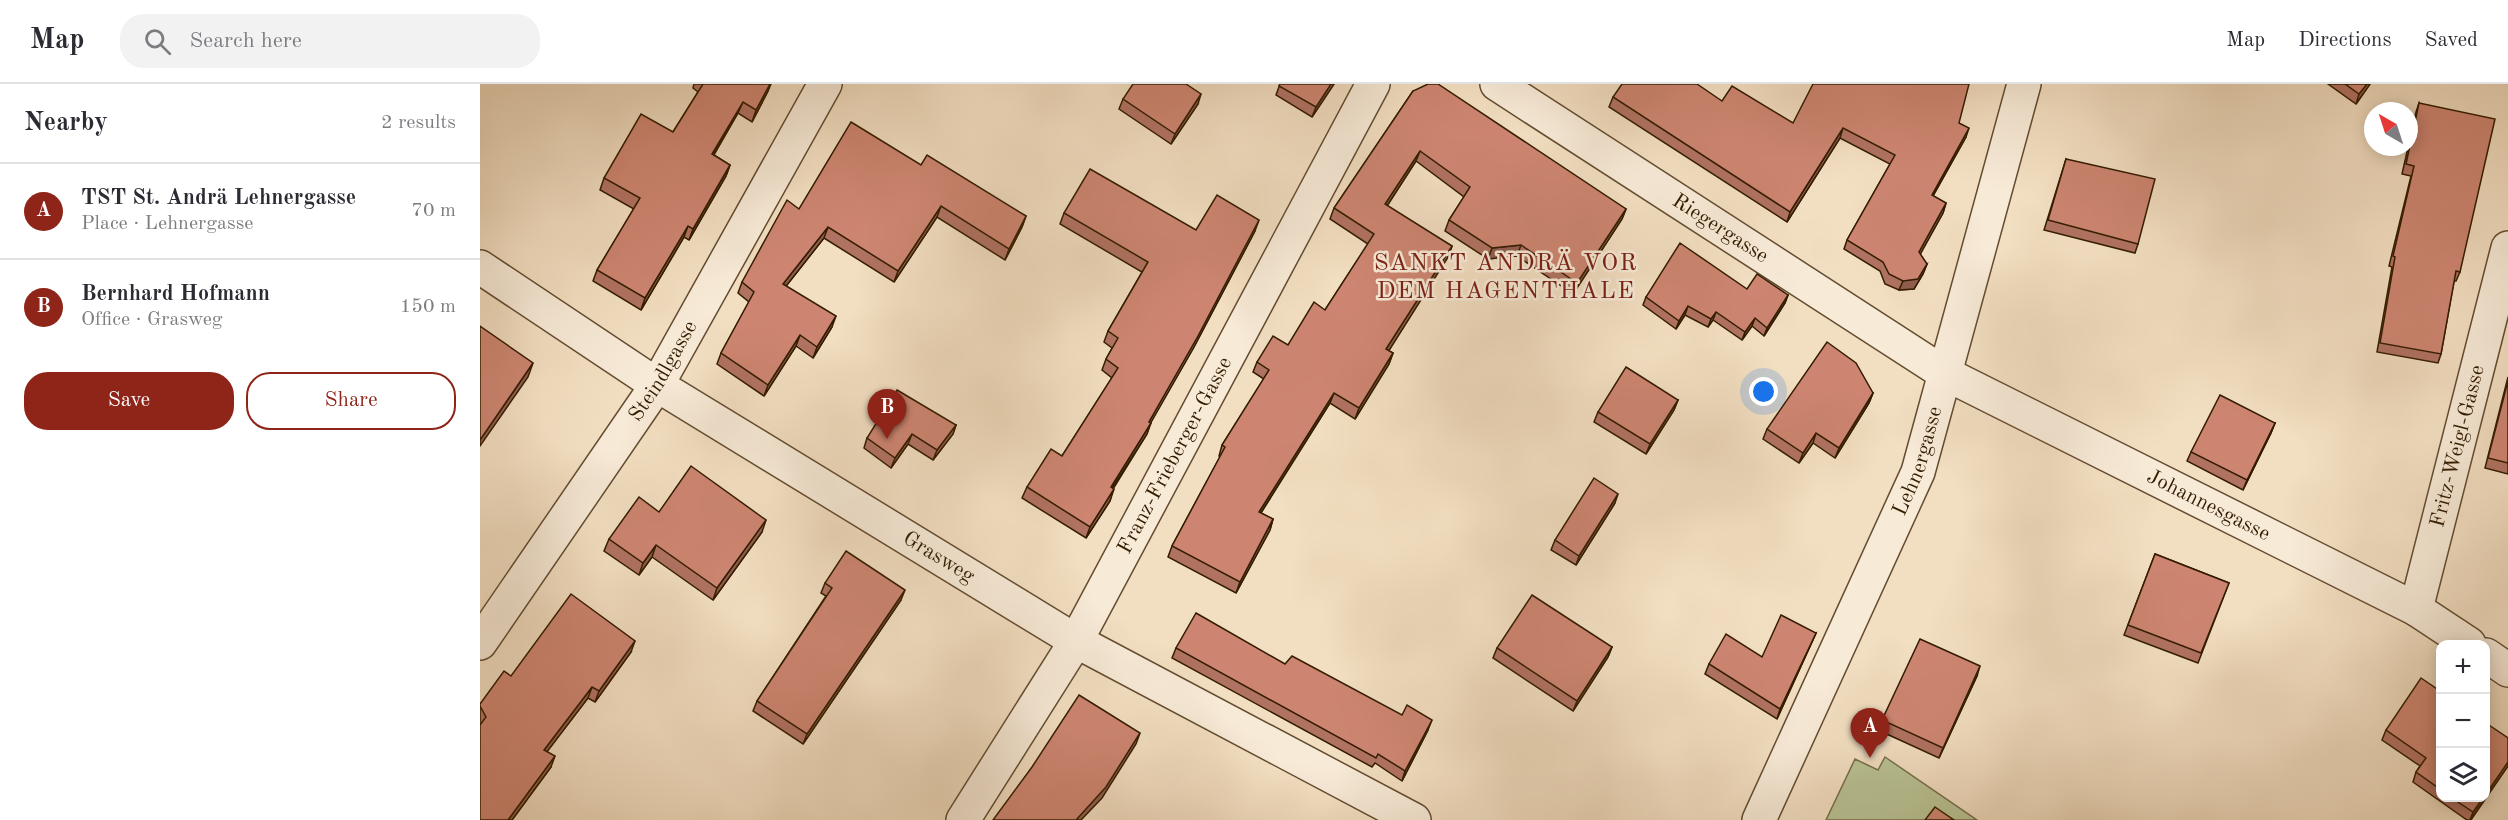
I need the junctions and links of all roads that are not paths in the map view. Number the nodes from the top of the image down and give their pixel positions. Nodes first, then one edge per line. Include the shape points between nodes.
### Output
1 (825, 84) edge
2 (1373, 84) edge
3 (1497, 84) edge
4 (2024, 84) edge
5 (2508, 248) edge
6 (480, 267) edge
7 (1944, 373) junction
8 (657, 385) junction
9 (2416, 609) junction
10 (2462, 640) edge
11 (1076, 641) junction
12 (480, 643) edge
13 (2490, 658) edge
14 (2508, 670) edge
15 (963, 820) edge
16 (1414, 820) edge
17 (1760, 820) edge

1 - 8 street, Steindlgasse
2 - 11 street, Franz-Frieberger-Gasse
3 - 7 street, Riegergasse
4 - 7 street, Lehnergasse
5 - 9 street, Fritz-Weigl-Gasse
6 - 8 street, Grasweg
7 - 9 street, Johannesgasse
7 - 17 street, Lehnergasse via 1918,472
8 - 11 street, Grasweg
8 - 12 street, Steindlgasse
9 - 10 street, Johannesgasse
11 - 15 street, Franz-Frieberger-Gasse
11 - 16 street, Grasweg
13 - 14 street

